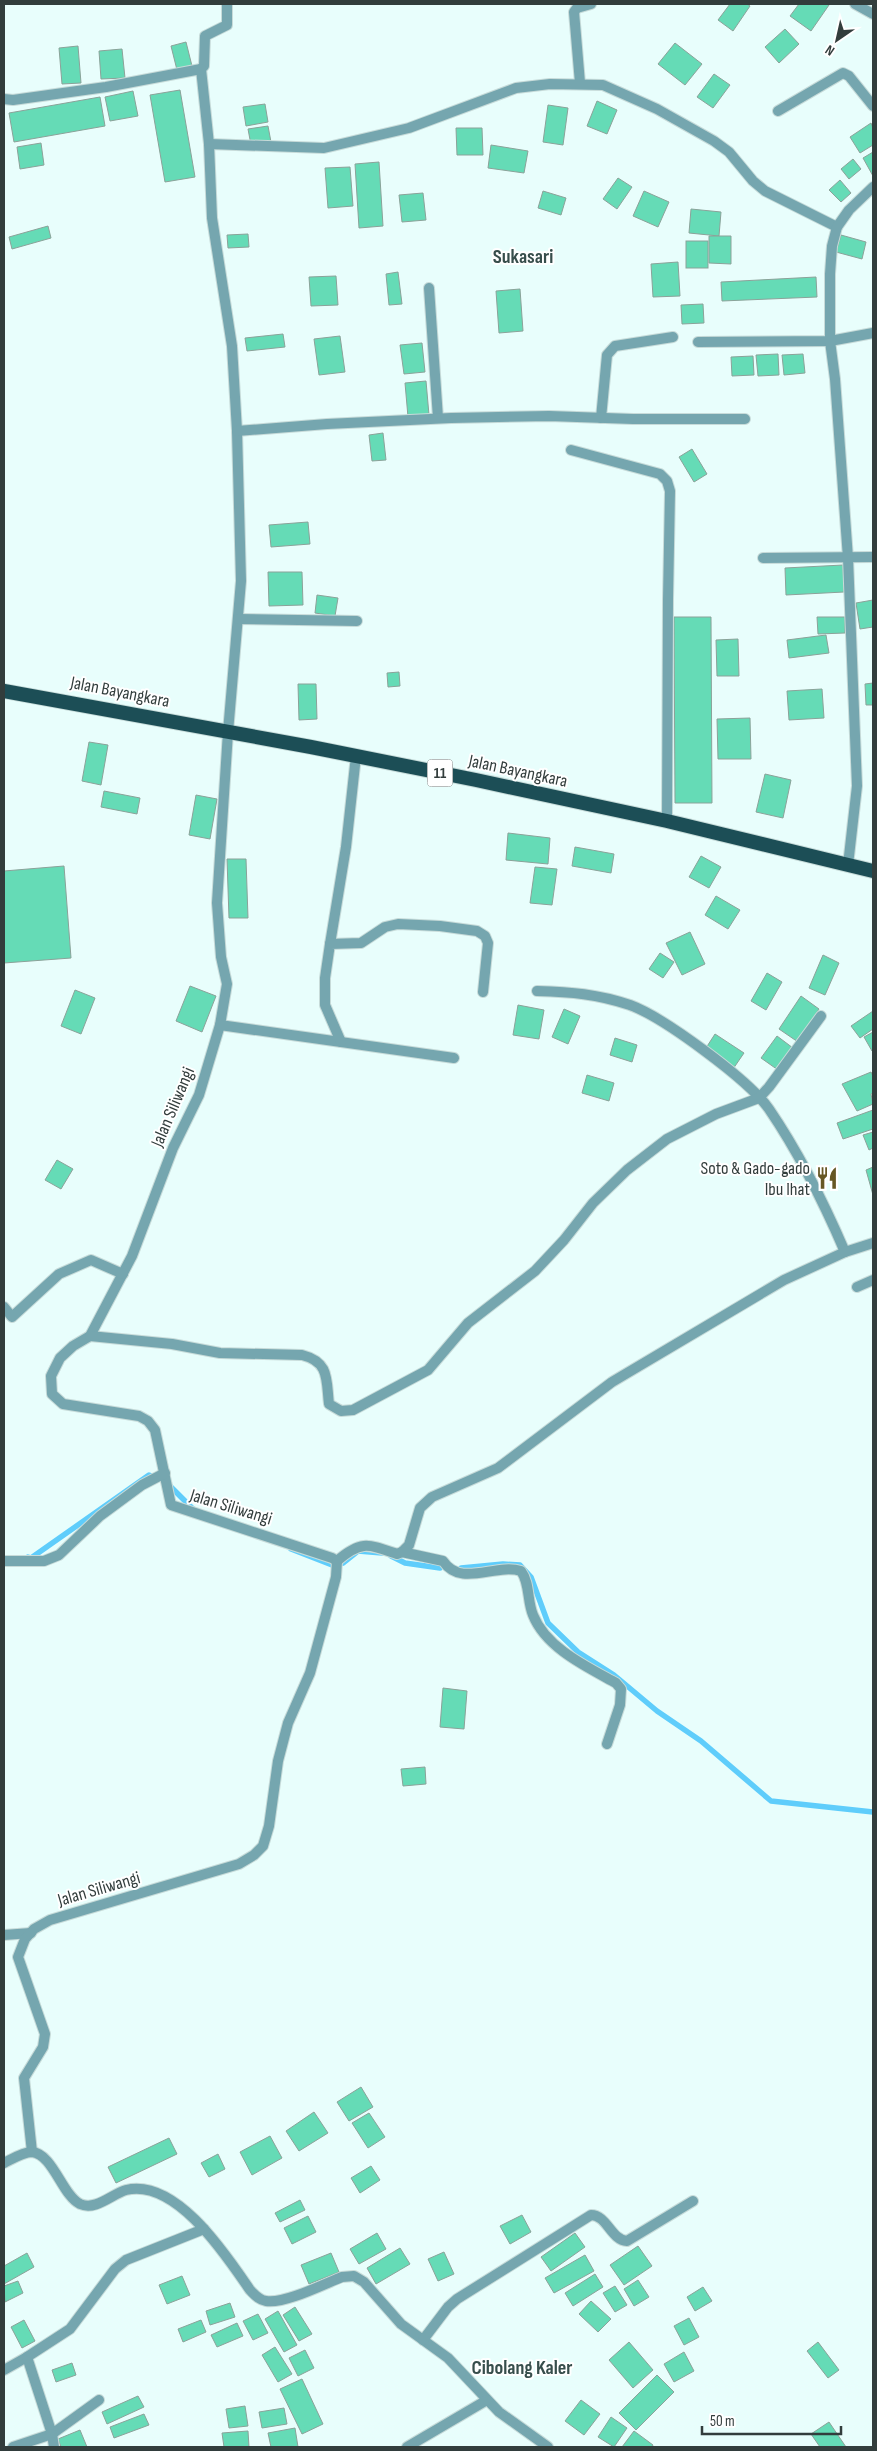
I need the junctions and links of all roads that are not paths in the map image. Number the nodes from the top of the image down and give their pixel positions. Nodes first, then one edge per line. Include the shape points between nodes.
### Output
1 (227, 4) edge
2 (590, 4) edge
3 (855, 4) edge
4 (873, 14) edge
5 (201, 69) junction
6 (580, 83) junction
7 (4, 99) edge
8 (873, 106) edge
9 (778, 111) dead end
10 (209, 144) junction
11 (873, 187) edge
12 (837, 228) junction
13 (429, 288) dead end
14 (873, 333) edge
15 (673, 337) dead end
16 (830, 341) junction
17 (698, 342) dead end
18 (438, 418) junction
19 (601, 418) junction
20 (744, 419) dead end
21 (237, 431) junction
22 (571, 450) dead end
23 (873, 557) edge
24 (764, 558) dead end
25 (848, 558) junction
26 (238, 620) junction
27 (357, 621) dead end
28 (4, 691) edge
29 (228, 732) junction
30 (356, 756) junction
31 (667, 821) junction
32 (848, 865) junction
33 (873, 871) edge
34 (330, 944) junction
35 (537, 991) dead end
36 (482, 992) dead end
37 (821, 1016) dead end
38 (220, 1025) junction
39 (341, 1042) junction
40 (454, 1058) dead end
41 (758, 1098) junction
42 (873, 1243) edge
43 (845, 1252) junction
44 (123, 1274) junction
45 (873, 1280) edge
46 (857, 1287) dead end
47 (4, 1307) edge
48 (90, 1336) junction
49 (165, 1473) junction
50 (402, 1552) junction
51 (4, 1561) edge
52 (337, 1565) junction
53 (607, 1744) dead end
54 (31, 1933) junction
55 (4, 1935) edge
56 (32, 2152) junction
57 (4, 2163) edge
58 (693, 2201) dead end
59 (204, 2229) junction
60 (424, 2340) junction
61 (27, 2357) junction
62 (4, 2370) edge
63 (99, 2400) dead end
64 (487, 2400) junction
65 (52, 2434) junction
66 (13, 2447) edge
67 (54, 2447) edge
68 (407, 2447) edge
69 (548, 2447) edge

1 - 5 street, Jalan Siliwangi via 227,25 205,36 204,66
2 - 6 street via 577,8 574,17
3 - 4 street
5 - 7 street via 106,87
5 - 10 street, Jalan Siliwangi
6 - 10 street via 516,88 409,128 324,148
6 - 12 street via 602,85 657,109 729,152 753,181 775,197
8 - 9 street via 843,73
10 - 21 street, Jalan Siliwangi via 212,218 232,346
11 - 12 street via 849,210
12 - 16 street via 832,246
13 - 18 street
14 - 16 street
15 - 19 street via 610,349
16 - 17 street
16 - 25 street
18 - 19 street
18 - 21 street
19 - 20 street
21 - 26 street, Jalan Siliwangi via 241,581
22 - 31 street via 660,474 667,480 670,491
23 - 25 street
24 - 25 street
25 - 32 street via 857,786
26 - 27 street
26 - 29 street, Jalan Siliwangi
28 - 29 highway, Jalan Bayangkara / 11
29 - 30 highway, Jalan Bayangkara / 11
29 - 38 street, Jalan Siliwangi via 217,903 221,957 227,984
30 - 31 highway, Jalan Bayangkara / 11
30 - 34 street via 346,847
31 - 32 highway, Jalan Bayangkara / 11
32 - 33 highway, Jalan Bayangkara / 11
34 - 36 street via 361,943 385,927 398,924 477,931 485,936 488,943
34 - 39 street via 325,1005
35 - 41 street via 581,992 633,1006 693,1044 746,1084
37 - 41 street
38 - 39 street
38 - 44 street, Jalan Siliwangi via 199,1095 172,1148
39 - 40 street
41 - 43 street via 768,1108 825,1205
41 - 48 street via 716,1114 667,1139 627,1170 593,1203 535,1270 468,1323 428,1370 353,1410 341,1411 329,1404 324,1369 314,1358 220,1353 172,1344
42 - 43 street
43 - 50 street via 784,1280 612,1382 498,1468 432,1497 420,1508 409,1545
44 - 47 street via 91,1260 59,1274 12,1317
44 - 48 street, Jalan Siliwangi
45 - 46 street
48 - 49 street, Jalan Siliwangi via 60,1358 51,1376 52,1394 63,1404 139,1416 148,1421 155,1430
49 - 51 street via 142,1485 100,1516 59,1555 44,1561
49 - 52 street, Jalan Siliwangi via 171,1505 332,1558
50 - 52 street via 397,1554 366,1545 351,1549
50 - 53 street via 443,1561 457,1574 517,1569 522,1572 534,1616 543,1630 574,1659 619,1686 620,1704
52 - 54 street, Jalan Siliwangi via 310,1673 288,1723 278,1761 269,1826 259,1851 239,1864 50,1920
54 - 55 street
54 - 56 street via 20,1949 20,1965 45,2034 41,2052 24,2078
56 - 57 street
56 - 59 street via 46,2160 67,2192 79,2203 93,2205 124,2191 148,2189 170,2201
58 - 60 street via 627,2241 620,2240 599,2217 591,2215 457,2299
59 - 60 street via 260,2299 282,2299 342,2276 354,2276 364,2282 401,2324
59 - 61 street via 126,2260 115,2269 70,2329
60 - 64 street via 448,2358
61 - 62 street
61 - 65 street
63 - 65 street
64 - 68 street
64 - 69 street
65 - 66 street
65 - 67 street

